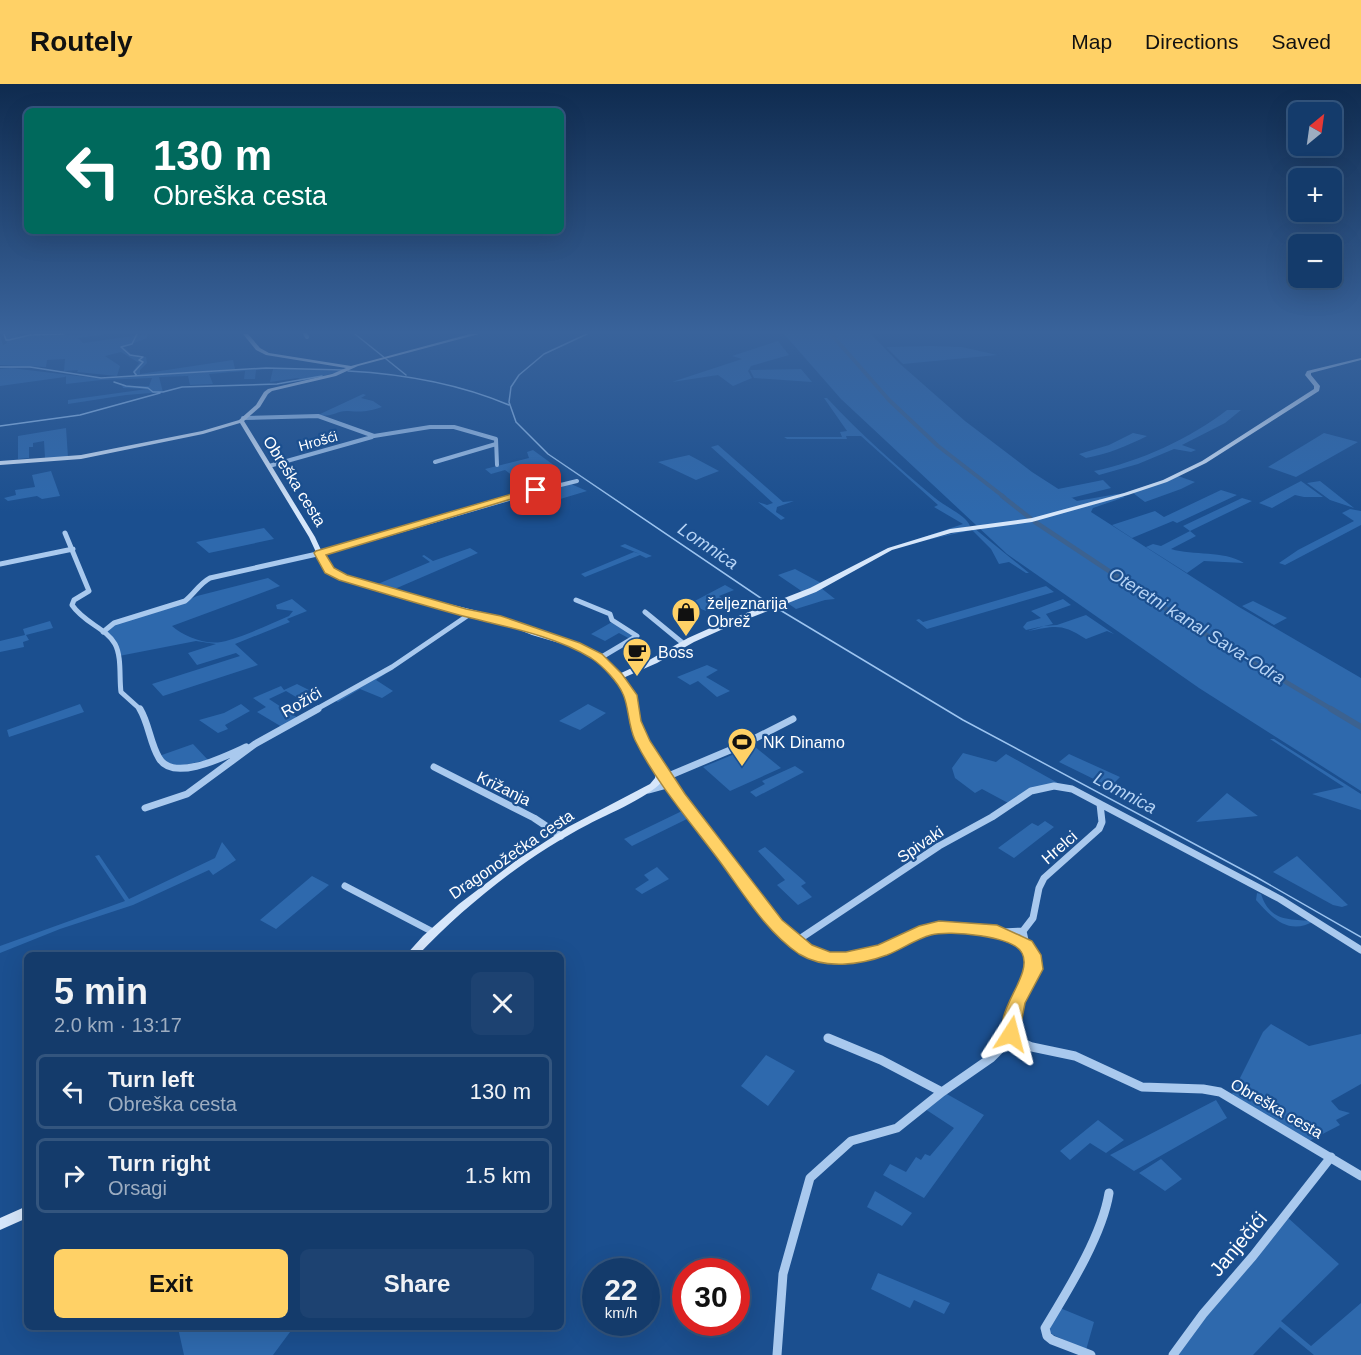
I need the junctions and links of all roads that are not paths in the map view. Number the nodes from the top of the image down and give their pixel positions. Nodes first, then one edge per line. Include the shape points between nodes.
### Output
1 (266, 393) edge
2 (1312, 393) edge
3 (242, 419) junction
4 (374, 436) junction
5 (496, 444) junction
6 (435, 462) dead end
7 (0, 463) edge
8 (497, 465) dead end
9 (269, 466) junction
10 (577, 481) dead end
11 (65, 532) dead end
12 (73, 549) junction
13 (320, 553) junction
14 (0, 564) edge
15 (576, 600) dead end
16 (779, 604) joint
17 (765, 609) joint
18 (645, 612) dead end
19 (470, 614) junction
20 (114, 623) junction
21 (90, 626) junction
22 (103, 632) junction
23 (684, 644) junction
24 (600, 658) junction
25 (618, 677) junction
26 (793, 719) dead end
27 (255, 744) junction
28 (434, 767) dead end
29 (660, 767) junction
30 (668, 781) junction
31 (644, 791) junction
32 (1100, 804) junction
33 (145, 808) dead end
34 (561, 836) junction
35 (345, 886) dead end
36 (1023, 931) junction
37 (433, 932) junction
38 (997, 932) junction
39 (795, 942) junction
40 (1026, 945) junction
41 (1361, 950) edge
42 (415, 952) edge
43 (1013, 1036) junction
44 (828, 1038) dead end
45 (942, 1092) junction
46 (1331, 1157) junction
47 (1361, 1176) edge
48 (1109, 1193) dead end
49 (24, 1213) edge
50 (0, 1224) edge
51 (777, 1355) edge
52 (1090, 1355) edge
53 (1173, 1355) edge

1 - 3 street
2 - 16 street via 1204,462 1165,481 1032,520 959,529 899,546
3 - 4 street via 318,416
3 - 7 street via 183,437 69,458
3 - 9 street, Obreška cesta
4 - 5 street, Hrošći via 446,426 487,435 496,439
4 - 9 street, Hrošći
5 - 6 street
5 - 8 street
9 - 13 street, Obreška cesta
10 - 13 street
11 - 12 street
12 - 14 street
12 - 21 street via 89,591 72,603
13 - 19 street, Obreška cesta via 326,567 338,576
13 - 20 street via 207,579 179,604
15 - 24 street via 610,614 615,622 637,636
16 - 17 street
17 - 23 street
18 - 23 street
19 - 24 street, Obreška cesta via 576,645
19 - 27 street, Rožići via 392,667
20 - 21 street
20 - 22 street
21 - 22 street
22 - 27 street via 116,646 121,692 140,708 164,766 178,769 201,764
23 - 25 street
24 - 25 street, Obreška cesta
25 - 29 street, Obreška cesta via 632,699 643,741
26 - 30 street
27 - 33 street, Rožići via 187,794
28 - 34 street, Križanja
29 - 30 street, Obreška cesta
29 - 31 street, Dragonožečka cesta via 658,780
30 - 31 street
30 - 39 street, Obreška cesta via 776,924
31 - 34 street, Dragonožečka cesta
32 - 36 street, Hrelci via 1099,829 1044,878 1033,918
32 - 39 street, Spivaki via 1066,787 1031,791 939,846
32 - 41 street via 1271,894
34 - 37 street, Dragonožečka cesta via 469,901
35 - 37 street
36 - 38 street
36 - 40 street
37 - 42 street, Dragonožečka cesta
38 - 39 street, Obreška cesta via 932,928 882,950 838,959 813,954
38 - 40 street, Obreška cesta
40 - 43 street via 1034,969 1014,1010
43 - 45 street via 991,1058
43 - 46 street, Obreška cesta via 1032,1047 1075,1056 1142,1087 1220,1092
44 - 45 street
45 - 51 street via 893,1130 845,1145 810,1178 783,1274
46 - 47 street, Obreška cesta
46 - 53 street, Janječići
48 - 52 street via 1106,1211 1045,1328 1052,1340
49 - 50 street

